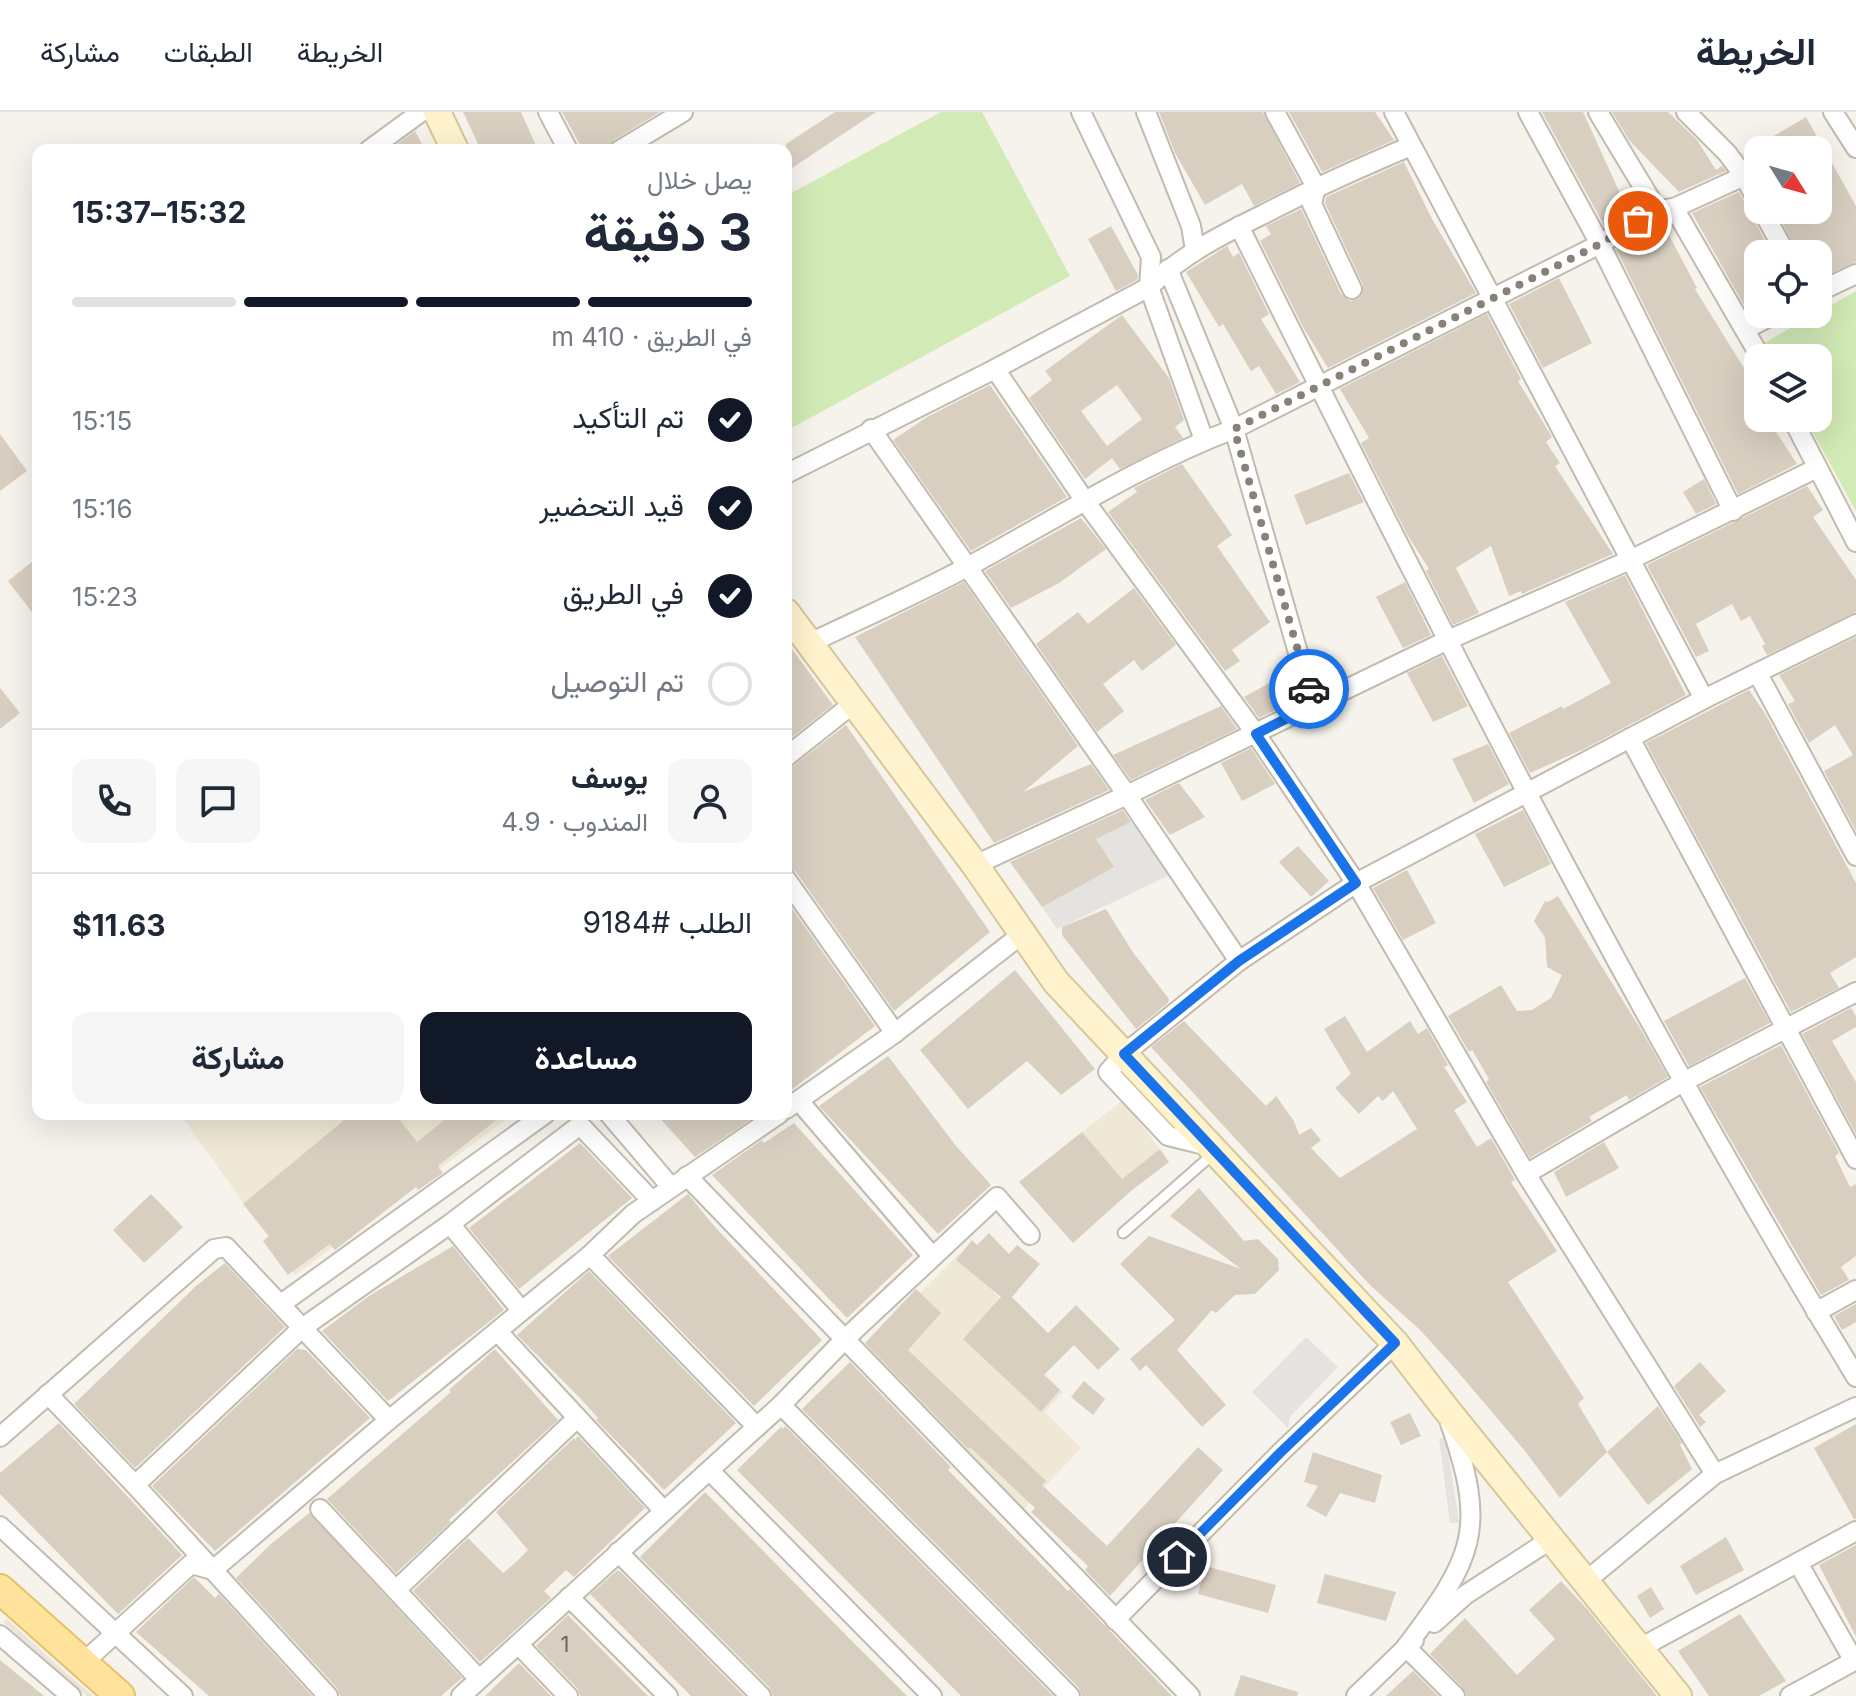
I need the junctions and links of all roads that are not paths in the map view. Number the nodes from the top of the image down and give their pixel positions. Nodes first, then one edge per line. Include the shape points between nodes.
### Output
1 (421, 112) edge
2 (437, 112) edge
3 (548, 112) edge
4 (683, 112) edge
5 (1081, 112) edge
6 (1146, 112) edge
7 (1275, 112) edge
8 (1394, 112) edge
9 (1528, 112) edge
10 (1598, 112) edge
11 (1686, 112) edge
12 (1833, 112) edge
13 (377, 144) edge
14 (452, 144) edge
15 (565, 144) edge
16 (630, 144) edge
17 (1411, 146) junction
18 (1856, 148) edge
19 (1744, 176) joint
20 (1316, 187) junction
21 (1666, 209) junction
22 (1239, 226) junction
23 (1600, 244) junction
24 (1195, 250) junction
25 (1168, 269) junction
26 (1856, 274) edge
27 (1832, 285) edge
28 (1149, 287) junction
29 (1352, 289) dead end
30 (1491, 298) junction
31 (1746, 329) joint
32 (1754, 344) edge
33 (995, 369) junction
34 (1318, 385) junction
35 (871, 429) junction
36 (1234, 429) junction
37 (1799, 432) edge
38 (1204, 440) junction
39 (1817, 468) junction
40 (792, 471) edge
41 (1085, 501) junction
42 (1733, 511) junction
43 (1856, 542) edge
44 (1630, 560) junction
45 (966, 567) junction
46 (792, 620) edge
47 (1856, 624) edge
48 (1448, 640) junction
49 (810, 643) junction
50 (1758, 674) junction
51 (1704, 699) junction
52 (854, 703) junction
53 (1313, 705) junction
54 (1256, 734) junction
55 (1630, 738) junction
56 (792, 752) edge
57 (1527, 793) junction
58 (1127, 795) junction
59 (1856, 856) edge
60 (975, 865) junction
61 (1356, 883) junction
62 (792, 887) edge
63 (1021, 935) junction
64 (1239, 961) junction
65 (1856, 992) edge
66 (1785, 1030) junction
67 (895, 1033) junction
68 (1124, 1054) junction
69 (1683, 1082) junction
70 (792, 1105) edge
71 (537, 1120) edge
72 (579, 1120) edge
73 (581, 1120) edge
74 (614, 1120) edge
75 (764, 1120) edge
76 (1212, 1149) junction
77 (1856, 1159) edge
78 (1526, 1174) junction
79 (687, 1176) junction
80 (671, 1187) junction
81 (652, 1201) junction
82 (450, 1224) junction
83 (1123, 1233) dead end
84 (1030, 1235) dead end
85 (590, 1255) junction
86 (932, 1256) junction
87 (1856, 1290) edge
88 (281, 1304) junction
89 (521, 1310) junction
90 (1816, 1312) junction
91 (302, 1328) junction
92 (498, 1332) junction
93 (845, 1339) junction
94 (1395, 1343) junction
95 (1856, 1377) edge
96 (48, 1394) junction
97 (781, 1405) junction
98 (1856, 1407) edge
99 (1446, 1409) junction
100 (577, 1418) junction
101 (389, 1420) junction
102 (757, 1427) junction
103 (0, 1437) edge
104 (710, 1471) junction
105 (1715, 1474) junction
106 (135, 1485) junction
107 (320, 1509) dead end
108 (664, 1511) junction
109 (0, 1526) edge
110 (1856, 1531) edge
111 (1553, 1538) junction
112 (618, 1552) junction
113 (1798, 1563) junction
114 (213, 1570) junction
115 (1586, 1581) junction
116 (397, 1589) junction
117 (2, 1594) edge
118 (569, 1597) junction
119 (1115, 1620) junction
120 (115, 1634) junction
121 (0, 1635) edge
122 (519, 1645) junction
123 (1406, 1647) junction
124 (1640, 1648) junction
125 (1855, 1661) edge
126 (83, 1663) junction
127 (479, 1679) junction
128 (71, 1696) edge
129 (120, 1696) edge
130 (183, 1696) edge
131 (328, 1696) edge
132 (461, 1696) edge
133 (568, 1696) edge
134 (668, 1696) edge
135 (761, 1696) edge
136 (932, 1696) edge
137 (1070, 1696) edge
138 (1190, 1696) edge
139 (1356, 1696) edge
140 (1455, 1696) edge
141 (1678, 1696) edge
142 (1790, 1696) edge

1 - 13 street
2 - 14 main road
3 - 15 street
4 - 16 street
5 - 28 street via 1151,257
6 - 24 street via 1191,226
7 - 20 street
8 - 17 street
9 - 23 street
10 - 21 street
11 - 19 street
12 - 18 street
17 - 20 street
17 - 30 street
19 - 21 street
20 - 22 street
20 - 29 street via 1312,204
21 - 23 street
21 - 31 street
22 - 24 street
22 - 34 street
23 - 30 street
23 - 42 street
24 - 25 street
25 - 28 street
25 - 36 street
26 - 27 street
28 - 33 street
28 - 38 street
30 - 34 street
30 - 44 street
31 - 32 street
33 - 35 street
33 - 41 street
34 - 36 street
34 - 48 street
35 - 40 street
35 - 45 street
36 - 38 street
36 - 53 street
37 - 39 street
38 - 41 street
39 - 42 street
39 - 43 street
41 - 45 street
41 - 54 street
42 - 44 street
44 - 48 street
44 - 51 street
45 - 49 street
45 - 58 street
46 - 49 main road
47 - 50 street
48 - 53 street
48 - 57 street
49 - 52 main road
50 - 51 street
50 - 59 street
51 - 55 street
52 - 56 street
52 - 60 main road
53 - 54 street
54 - 58 street
54 - 61 street
55 - 57 street
55 - 66 street
57 - 61 street
57 - 69 street
58 - 60 street
58 - 64 street
60 - 63 main road
61 - 64 street
61 - 78 street
62 - 67 street
63 - 67 street
63 - 68 main road via 1056,982
64 - 68 street
65 - 66 street
66 - 69 street
66 - 77 street
67 - 70 street
68 - 76 main road
69 - 78 street
69 - 90 street
70 - 86 street
71 - 88 street
72 - 82 street
73 - 81 street
74 - 80 street
75 - 79 street
76 - 83 lane
76 - 94 main road
78 - 105 street
79 - 80 street
79 - 93 street
80 - 81 street
81 - 85 street
82 - 89 street
82 - 91 street
84 - 86 street via 997,1197
85 - 89 street
85 - 102 street
86 - 93 street
87 - 90 street
88 - 91 street
88 - 96 street via 220,1246
89 - 92 street
90 - 95 street
91 - 101 street
91 - 106 street
92 - 100 street
92 - 101 street
93 - 97 street
93 - 119 street
94 - 99 main road
94 - 119 street
96 - 103 street
96 - 106 street
97 - 102 street
97 - 137 street
98 - 105 street
99 - 111 main road
99 - 123 street via 1470,1492 1468,1541 1458,1574
100 - 108 street
100 - 116 street
101 - 114 street
102 - 104 street
104 - 108 street
104 - 136 street
105 - 115 street
106 - 114 street
107 - 116 street
108 - 112 street
109 - 120 street
110 - 113 street
111 - 115 main road
111 - 123 street via 1465,1595
112 - 118 street
112 - 135 street
113 - 124 street
113 - 125 street
114 - 120 street via 191,1564
114 - 131 street
115 - 124 main road
116 - 127 street
117 - 126 main road
118 - 122 street
118 - 134 street
119 - 138 street
120 - 126 street
120 - 130 street
121 - 128 street
122 - 127 street
122 - 133 street
123 - 139 street
123 - 140 street
124 - 141 main road
125 - 142 street
126 - 129 main road
127 - 132 street

